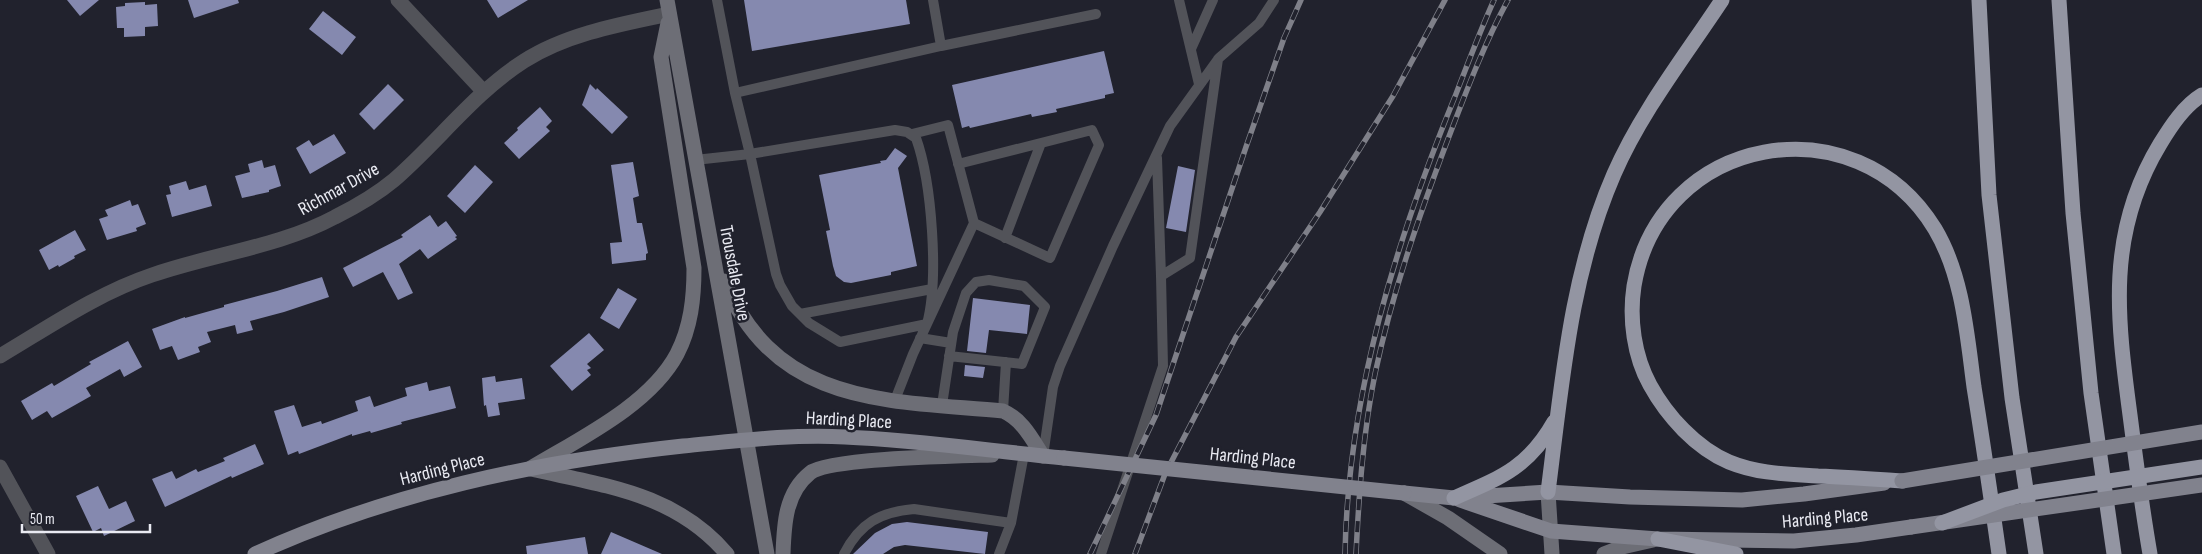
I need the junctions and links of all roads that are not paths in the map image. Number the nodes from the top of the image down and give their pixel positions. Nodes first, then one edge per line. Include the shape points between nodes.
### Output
1 (398, 0) edge
2 (717, 0) edge
3 (933, 0) edge
4 (1179, 0) edge
5 (1212, 0) edge
6 (1274, 0) edge
7 (1722, 0) edge
8 (1979, 0) edge
9 (2059, 0) edge
10 (668, 7) edge
11 (1096, 14) dead end
12 (941, 46) junction
13 (1191, 49) junction
14 (1218, 58) junction
15 (1199, 84) junction
16 (484, 92) junction
17 (735, 93) junction
18 (2202, 95) edge
19 (912, 134) junction
20 (1041, 143) junction
21 (750, 154) junction
22 (1157, 155) junction
23 (695, 160) junction
24 (958, 164) junction
25 (974, 223) junction
26 (1005, 238) junction
27 (712, 254) junction
28 (1161, 276) junction
29 (932, 289) junction
30 (800, 314) junction
31 (927, 324) junction
32 (920, 338) junction
33 (951, 343) junction
34 (0, 356) edge
35 (949, 356) junction
36 (1006, 362) junction
37 (895, 400) junction
38 (942, 405) junction
39 (1004, 411) junction
40 (1558, 416) junction
41 (2202, 432) edge
42 (748, 441) junction
43 (1019, 454) junction
44 (1043, 456) junction
45 (0, 467) edge
46 (2202, 467) edge
47 (529, 468) junction
48 (1902, 481) junction
49 (2202, 485) edge
50 (1548, 492) junction
51 (1404, 493) junction
52 (1454, 498) junction
53 (1942, 523) junction
54 (1011, 524) junction
55 (1551, 532) junction
56 (1658, 539) junction
57 (48, 554) edge
58 (255, 554) edge
59 (727, 554) edge
60 (766, 554) edge
61 (783, 554) edge
62 (844, 554) edge
63 (999, 554) edge
64 (1101, 554) edge
65 (1500, 554) edge
66 (1552, 554) edge
67 (1604, 554) edge
68 (1736, 554) edge
69 (1999, 554) edge
70 (2036, 554) edge
71 (2114, 554) edge
72 (2150, 554) edge

1 - 16 street
2 - 17 lane
3 - 12 lane
4 - 13 lane
5 - 13 lane
6 - 14 lane via 1259,23
7 - 40 highway via 1644,118 1604,197 1579,277
8 - 70 highway via 1989,195 2012,398
9 - 71 highway via 2073,213 2090,384
10 - 16 street, Richmar Drive via 544,51 525,60
10 - 23 street, Trousdale Drive
10 - 47 street via 661,57 694,268 694,297 687,329 671,364 635,401
11 - 12 lane
12 - 17 lane
13 - 15 lane
14 - 15 lane
14 - 28 lane via 1190,258
15 - 22 lane via 1170,126
16 - 34 street, Richmar Drive via 394,180 335,218 299,232 152,274 118,288
17 - 21 lane
18 - 72 highway via 2174,123 2147,168 2130,212 2120,258 2120,332
19 - 21 lane via 895,130
19 - 24 lane via 948,125
19 - 29 lane via 925,170
20 - 24 lane
20 - 26 lane
20 - 26 lane via 1092,130 1099,145 1050,258
21 - 23 lane
21 - 30 lane via 776,274 784,294
22 - 28 lane
22 - 44 lane via 1060,366 1053,387
23 - 27 street, Trousdale Drive
24 - 25 lane
25 - 26 lane
25 - 31 lane
27 - 37 street via 741,316 781,359 797,371 839,390
27 - 42 street, Trousdale Drive
28 - 64 lane via 1163,366
29 - 30 lane
29 - 31 lane
30 - 31 lane via 840,342
31 - 32 lane
32 - 33 lane
32 - 37 lane
33 - 35 lane
33 - 36 lane via 966,293 976,282 990,280 1024,286 1045,307 1022,364
35 - 36 lane
35 - 38 lane
36 - 39 lane
37 - 38 street
38 - 39 street
39 - 44 street via 1022,424
40 - 50 highway
40 - 52 highway via 1545,439 1527,459 1496,480
41 - 48 main road, Harding Place, bridge
42 - 43 main road, Harding Place via 845,436
42 - 47 main road, Harding Place via 662,449
42 - 60 street, Trousdale Drive
43 - 44 main road, Harding Place
43 - 54 lane
43 - 61 street via 866,462 819,468 801,482 790,501 784,527
44 - 51 main road, Harding Place, bridge
45 - 57 street
46 - 53 highway, bridge via 2036,492 2003,500
47 - 58 main road, Harding Place via 386,504
47 - 59 street via 663,504 691,520 716,540
48 - 50 main road, Harding Place via 1742,500
48 - 69 highway via 1771,473 1739,466 1716,455 1686,432 1658,399 1636,346 1632,313 1636,279 1646,246 1663,215 1700,179 1728,163 1759,152 1805,149 1832,152 1859,161 1896,183 1918,205 1943,246 1960,300
49 - 53 main road, Harding Place, bridge
50 - 52 main road, Harding Place
50 - 55 street
51 - 52 main road, Harding Place
51 - 65 street
52 - 55 main road, Harding Place
53 - 56 main road, Harding Place, bridge via 1794,541
54 - 62 lane via 904,510 863,526
54 - 63 lane
55 - 56 main road, Harding Place
55 - 66 street
56 - 67 street
56 - 68 highway

